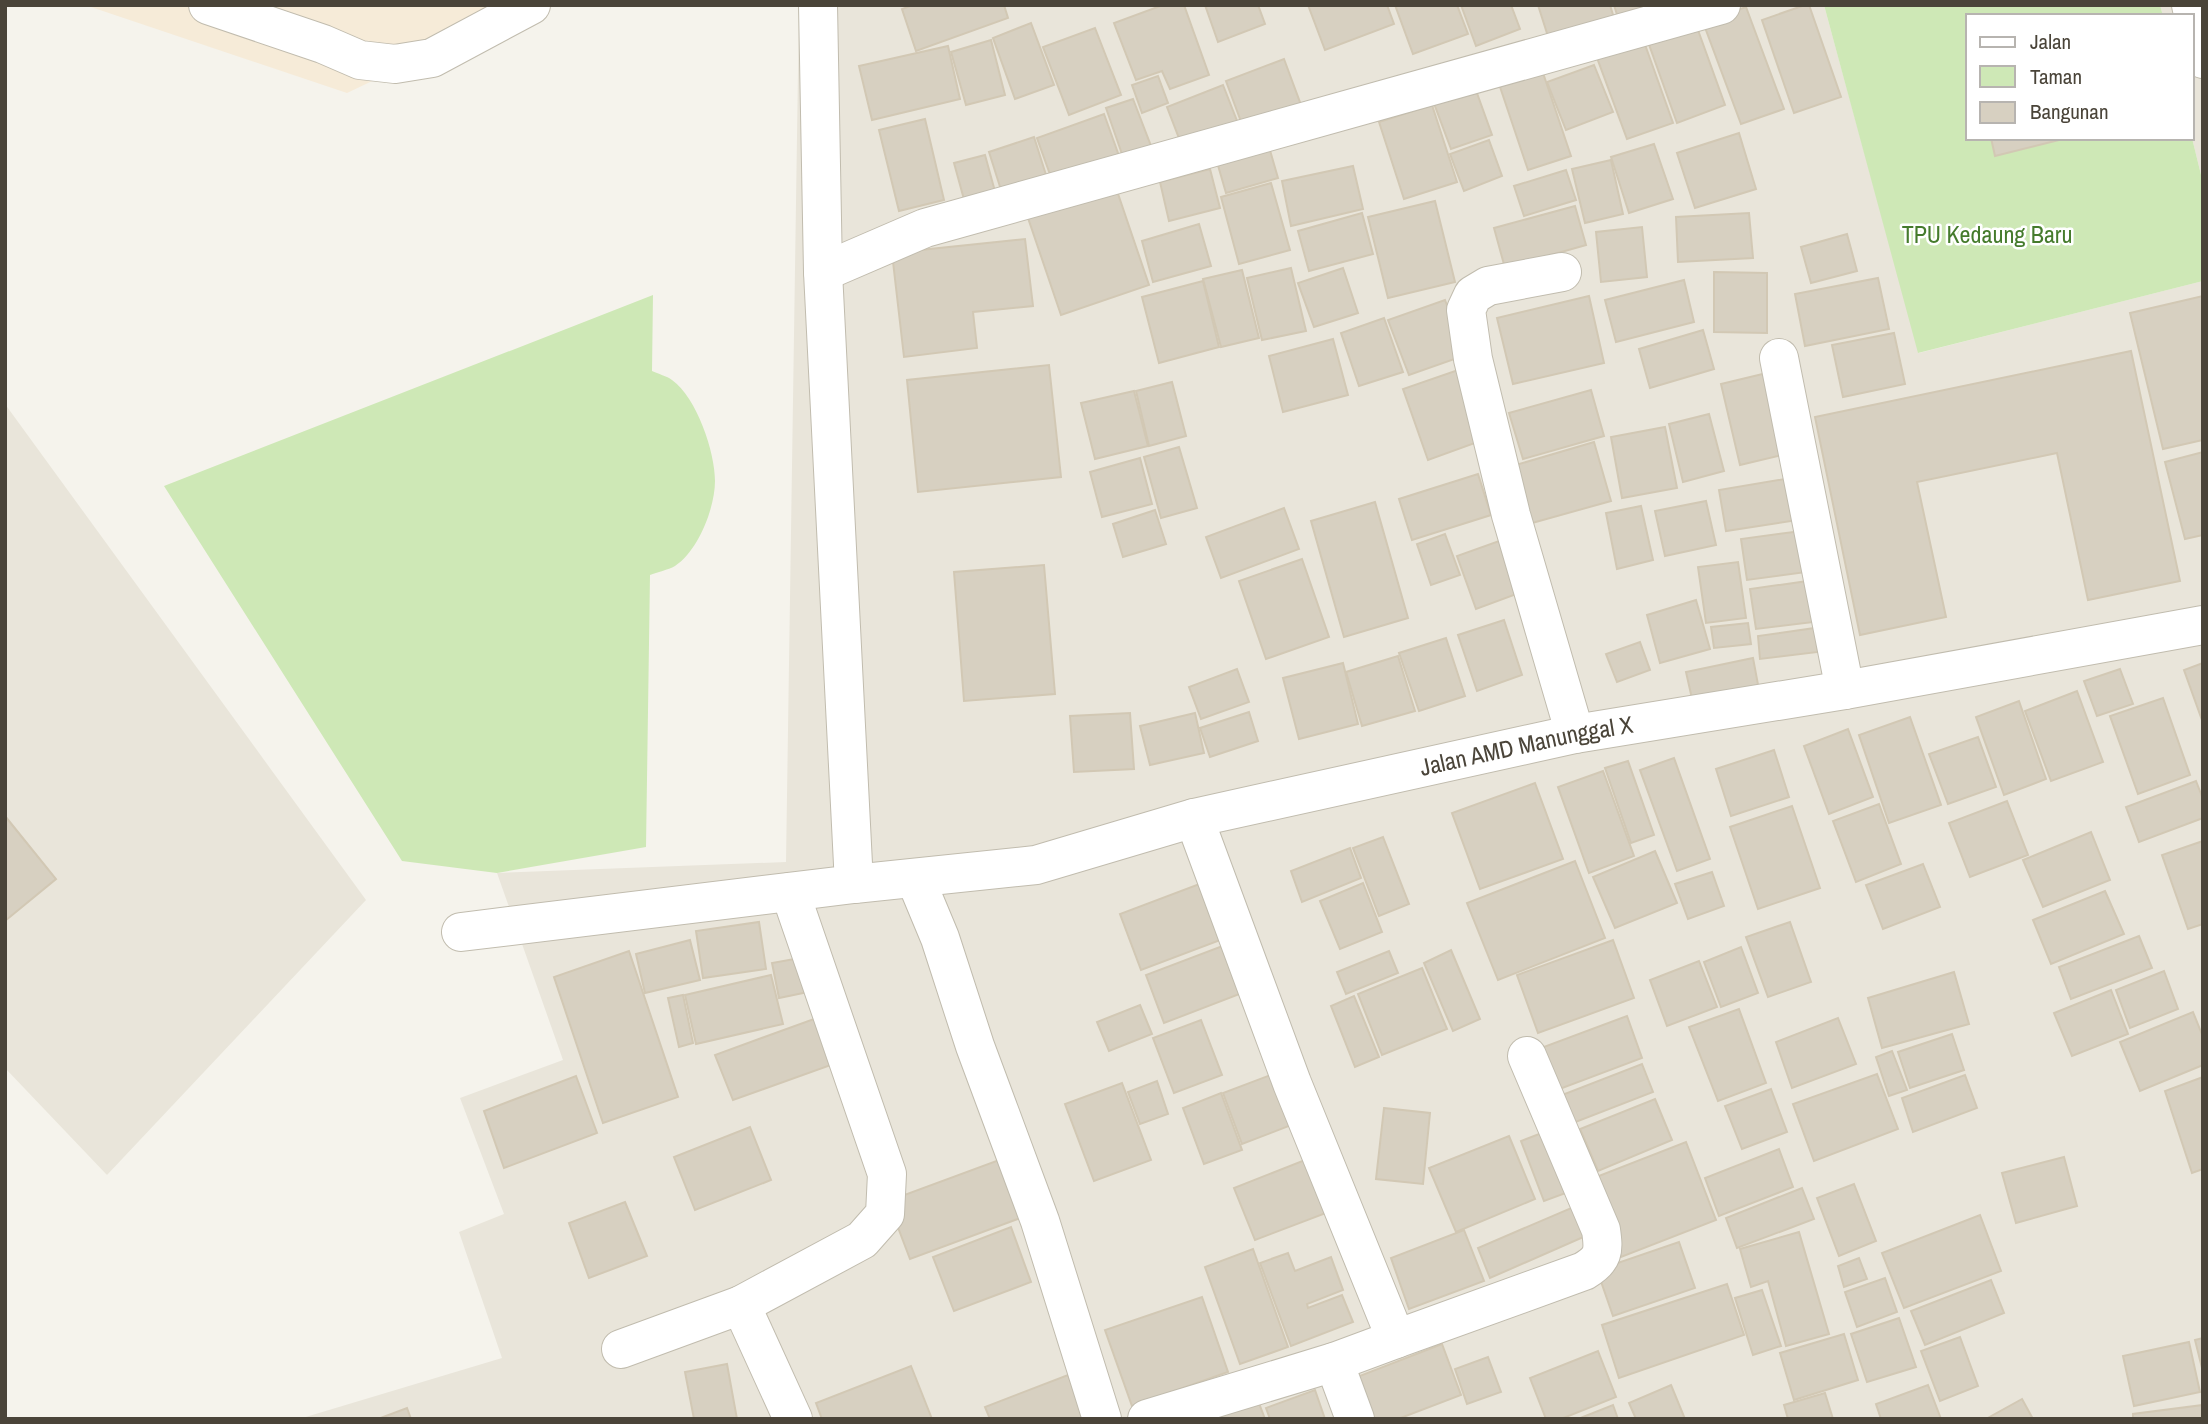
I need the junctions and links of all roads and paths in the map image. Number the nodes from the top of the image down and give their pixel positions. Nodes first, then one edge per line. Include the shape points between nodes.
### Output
1 (208, 5) edge
2 (531, 5) edge
3 (818, 5) edge
4 (1721, 5) edge
5 (2194, 18) edge
6 (2203, 59) edge
7 (823, 272) junction
8 (1562, 272) dead end
9 (1779, 358) dead end
10 (2203, 625) edge
11 (1845, 690) junction
12 (1575, 734) junction
13 (1194, 818) junction
14 (915, 878) junction
15 (854, 884) junction
16 (790, 892) junction
17 (461, 932) dead end
18 (1527, 1056) dead end
19 (741, 1305) junction
20 (1396, 1339) junction
21 (621, 1349) dead end
22 (1334, 1362) junction
23 (793, 1419) edge
24 (1101, 1419) edge
25 (1147, 1419) edge
26 (1355, 1419) edge

1 - 2 street via 360,60 395,64 432,58
3 - 7 street
4 - 7 street via 925,228
5 - 6 street
7 - 15 street
8 - 12 street via 1488,286 1473,296 1466,310 1472,359 1511,515
9 - 11 street
10 - 11 street, Jalan AMD Manunggal X
11 - 12 street, Jalan AMD Manunggal X
12 - 13 street, Jalan AMD Manunggal X
13 - 14 street, Jalan AMD Manunggal X via 1036,865
13 - 20 street
14 - 15 street, Jalan AMD Manunggal X
14 - 24 street via 1040,1221
15 - 16 street, Jalan AMD Manunggal X
16 - 17 street, Jalan AMD Manunggal X
16 - 19 street via 887,1174 885,1214 862,1240
18 - 20 street via 1601,1230 1604,1249 1597,1263 1584,1271
19 - 21 street
19 - 23 street
20 - 22 street
22 - 25 street
22 - 26 street

